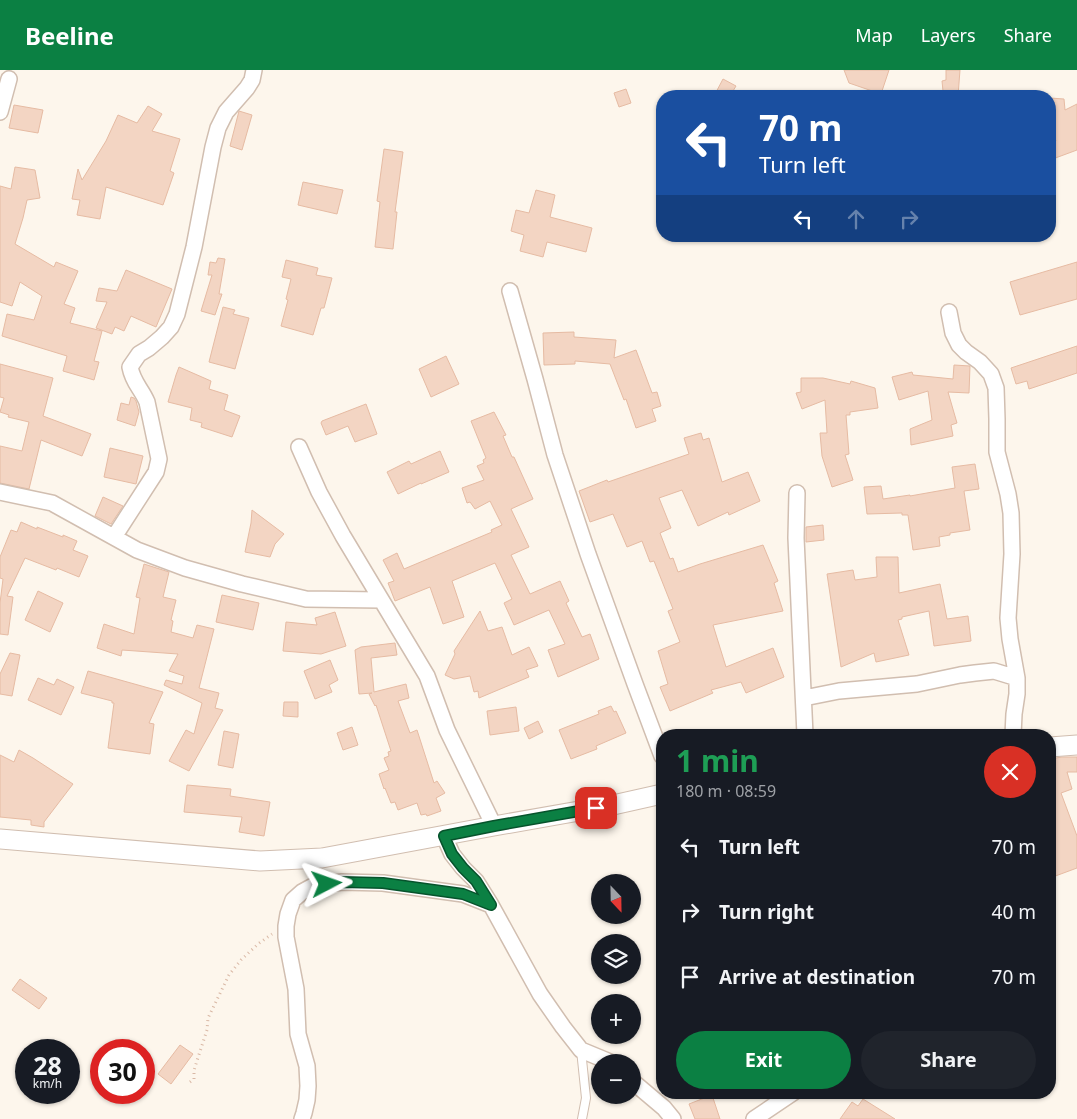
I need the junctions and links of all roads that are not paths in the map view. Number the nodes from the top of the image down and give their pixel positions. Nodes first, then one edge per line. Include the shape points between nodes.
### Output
1 (254, 70) edge
2 (9, 79) dead end
3 (0, 112) edge
4 (510, 291) dead end
5 (950, 312) dead end
6 (299, 448) dead end
7 (0, 492) edge
8 (797, 494) dead end
9 (114, 537) junction
10 (382, 600) junction
11 (1017, 678) junction
12 (804, 698) junction
13 (805, 729) edge
14 (1014, 729) edge
15 (656, 740) edge
16 (1077, 745) edge
17 (1056, 747) edge
18 (656, 795) edge
19 (494, 826) junction
20 (444, 836) junction
21 (0, 839) edge
22 (491, 905) junction
23 (581, 1050) junction
24 (591, 1054) edge
25 (641, 1089) edge
26 (784, 1099) edge
27 (302, 1119) edge
28 (582, 1119) edge
29 (673, 1119) edge
30 (754, 1119) edge

1 - 9 street via 247,88 226,112 212,147 194,246 177,314 171,327 139,354 130,367 133,379 147,402 159,459 156,472
2 - 3 street
4 - 15 street via 555,455
5 - 11 street via 953,333 959,345 986,368 996,388 996,452 1011,513 1008,618
6 - 10 street via 343,536
7 - 9 street via 52,503
8 - 12 street via 796,538
9 - 10 street via 137,550 185,568 242,584 306,599
10 - 19 street via 427,676 446,730
11 - 12 street via 994,671
11 - 14 street
12 - 13 street
16 - 17 street
18 - 19 street
19 - 20 street
20 - 21 street via 322,858 260,861
20 - 22 street via 452,854 476,881
22 - 23 street via 540,994
22 - 27 street via 463,894 383,883 342,882 313,886 293,900 286,937 296,989 298,1034 307,1066 307,1100
23 - 24 street
23 - 28 lane via 586,1098
25 - 29 street
26 - 30 street

